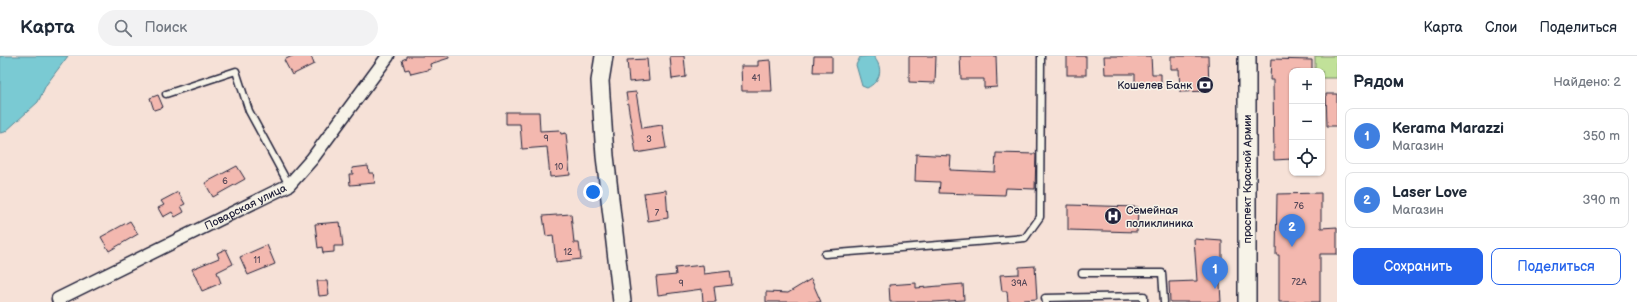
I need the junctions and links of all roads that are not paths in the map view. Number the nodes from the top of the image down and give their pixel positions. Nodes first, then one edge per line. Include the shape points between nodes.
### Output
1 (388, 56) edge
2 (604, 56) edge
3 (1041, 56) edge
4 (1247, 56) edge
5 (166, 94) dead end
6 (289, 184) junction
7 (825, 254) dead end
8 (1082, 272) dead end
9 (59, 302) edge
10 (622, 302) edge
11 (1046, 302) edge
12 (1144, 302) edge
13 (1164, 302) edge
14 (1247, 302) edge

1 - 6 street, Поварская улица via 312,159
2 - 10 street via 600,81 605,156
3 - 7 lane via 1040,217 1025,238
4 - 14 street, проспект Красной Армии
5 - 6 lane via 236,71 249,111
6 - 9 street, Поварская улица via 58,299
8 - 13 lane via 1162,273
11 - 12 lane via 1046,298 1144,296

